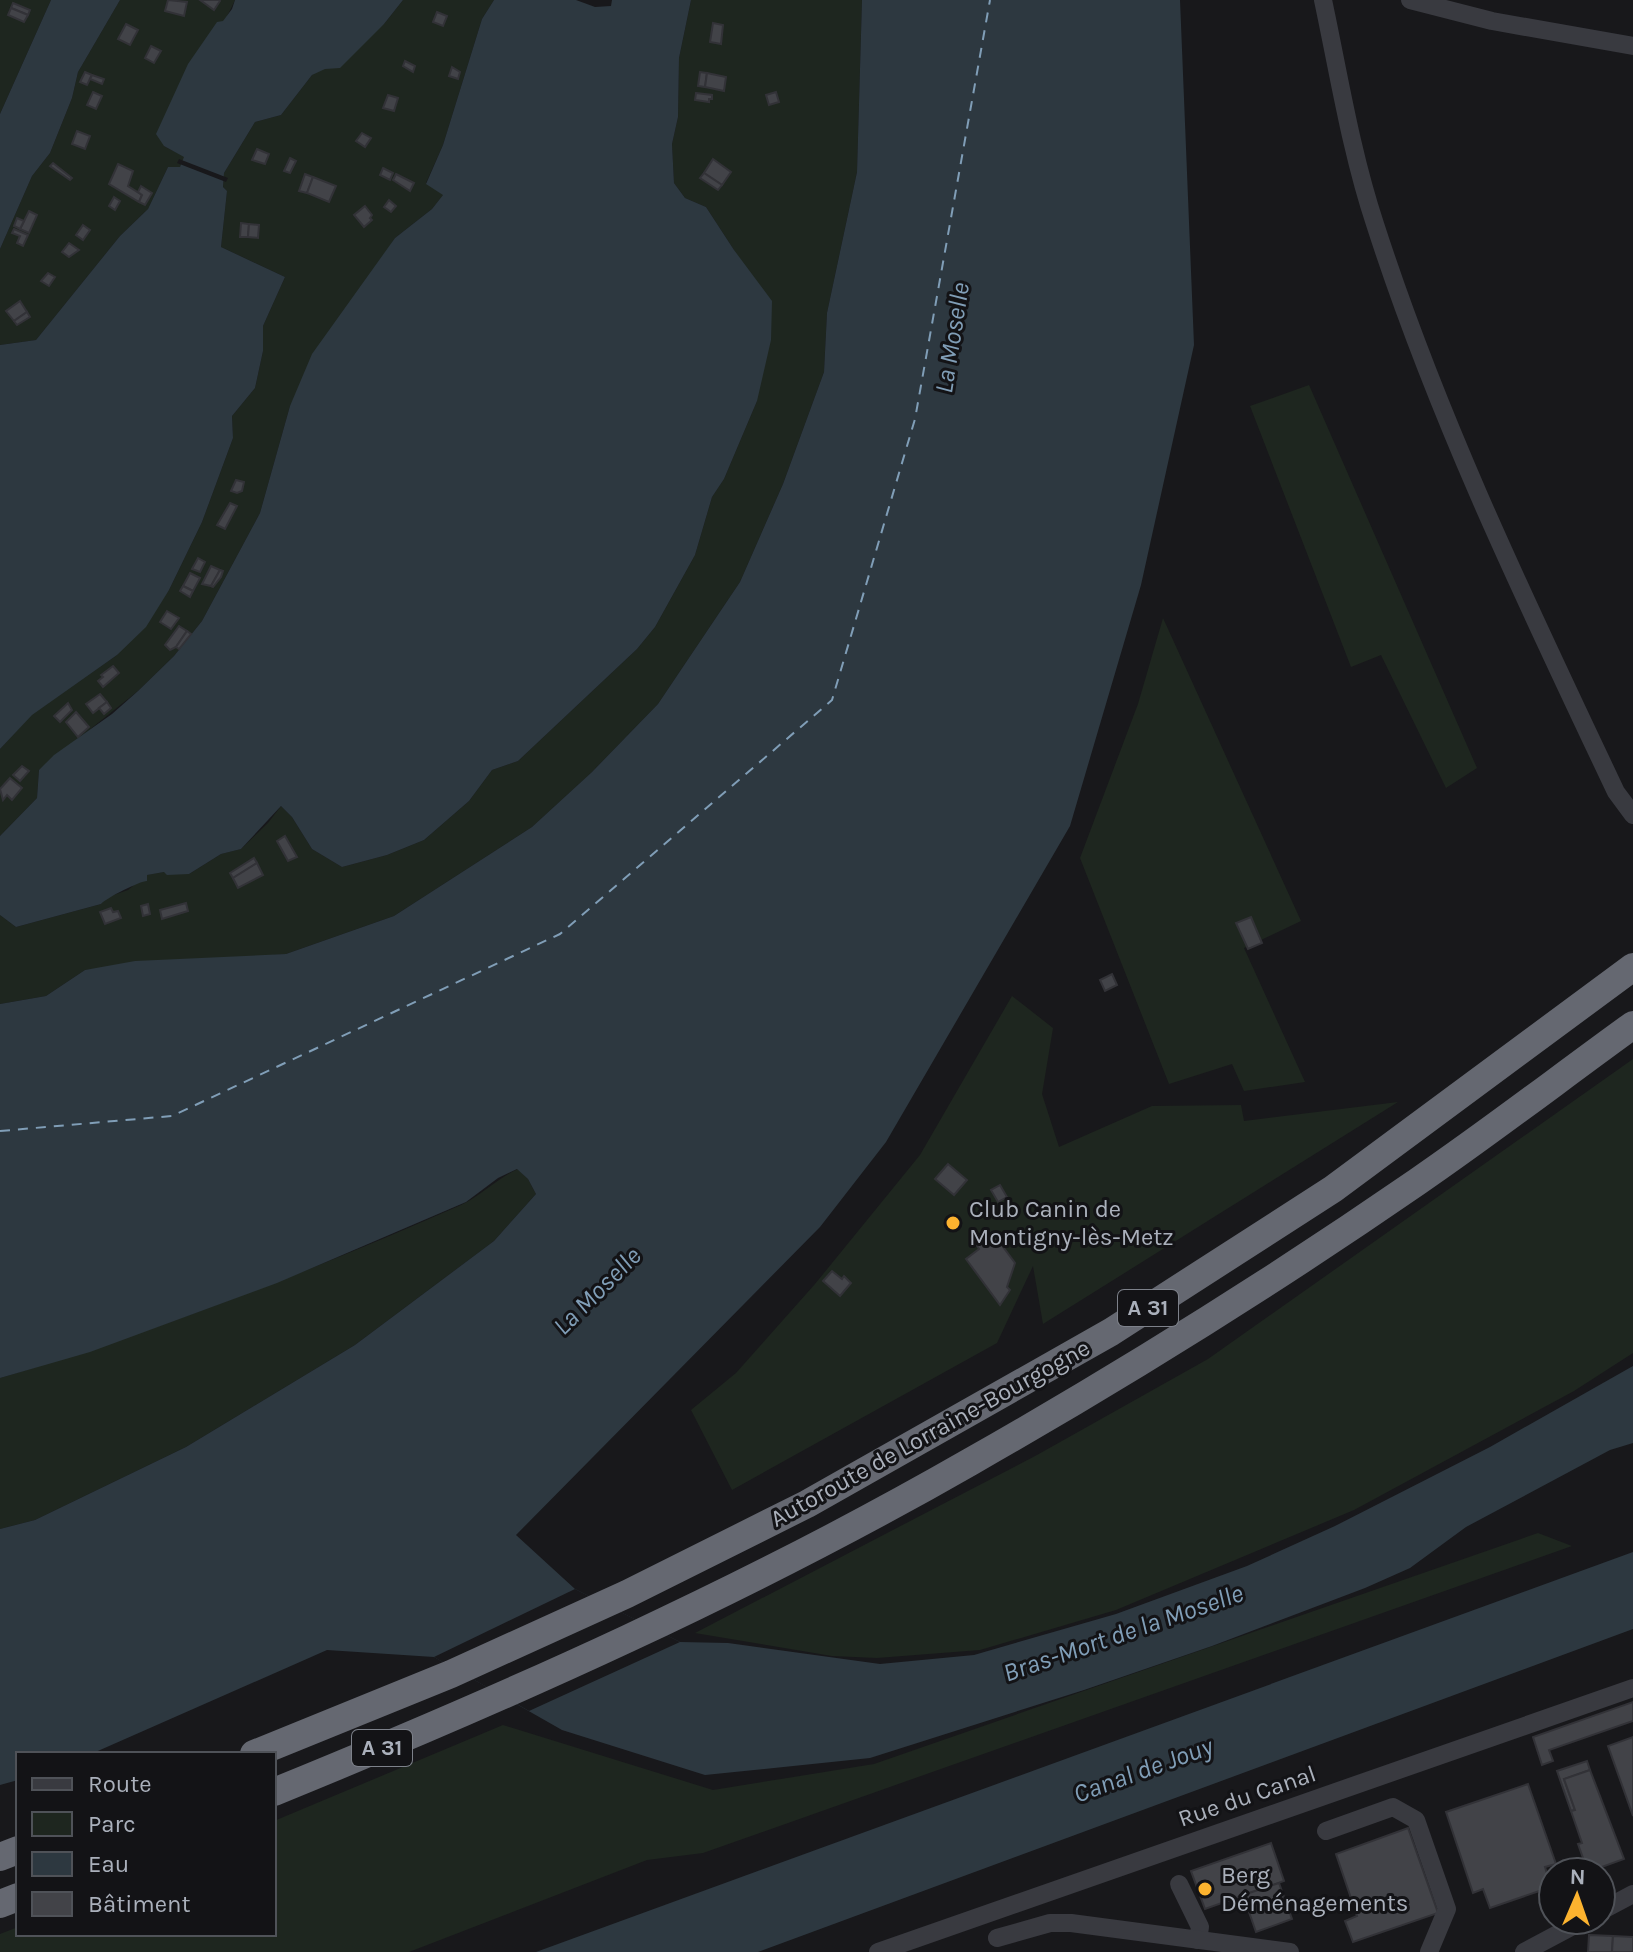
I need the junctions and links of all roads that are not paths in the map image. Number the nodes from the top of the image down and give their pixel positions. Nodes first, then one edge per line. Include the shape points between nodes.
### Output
1 (1323, 0) edge
2 (1410, 0) edge
3 (1633, 46) edge
4 (1633, 815) edge
5 (1633, 967) edge
6 (1633, 1025) edge
7 (1633, 1688) edge
8 (259, 1752) edge
9 (276, 1791) edge
10 (1326, 1831) dead end
11 (1179, 1884) dead end
12 (994, 1910) junction
13 (1554, 1936) edge
14 (1198, 1940) junction
15 (997, 1945) edge
16 (878, 1952) edge
17 (1290, 1952) edge
18 (1429, 1952) edge
19 (1524, 1952) edge

1 - 4 street via 1374,223 1433,384 1499,546 1616,792
2 - 3 street via 1492,21
5 - 8 highway, Autoroute de Lorraine-Bourgogne / A 31 via 1333,1189 1111,1332 807,1504 627,1594 451,1674
6 - 9 highway, Autoroute de Lorraine-Bourgogne / A 31 via 1420,1180 1268,1282 968,1463 657,1625
7 - 12 street, Rue du Canal
10 - 18 street via 1393,1807 1416,1820 1447,1909
11 - 14 street via 1200,1927
12 - 15 street
12 - 16 street, Rue du Canal
13 - 19 street
14 - 15 street via 1050,1923
14 - 17 street

